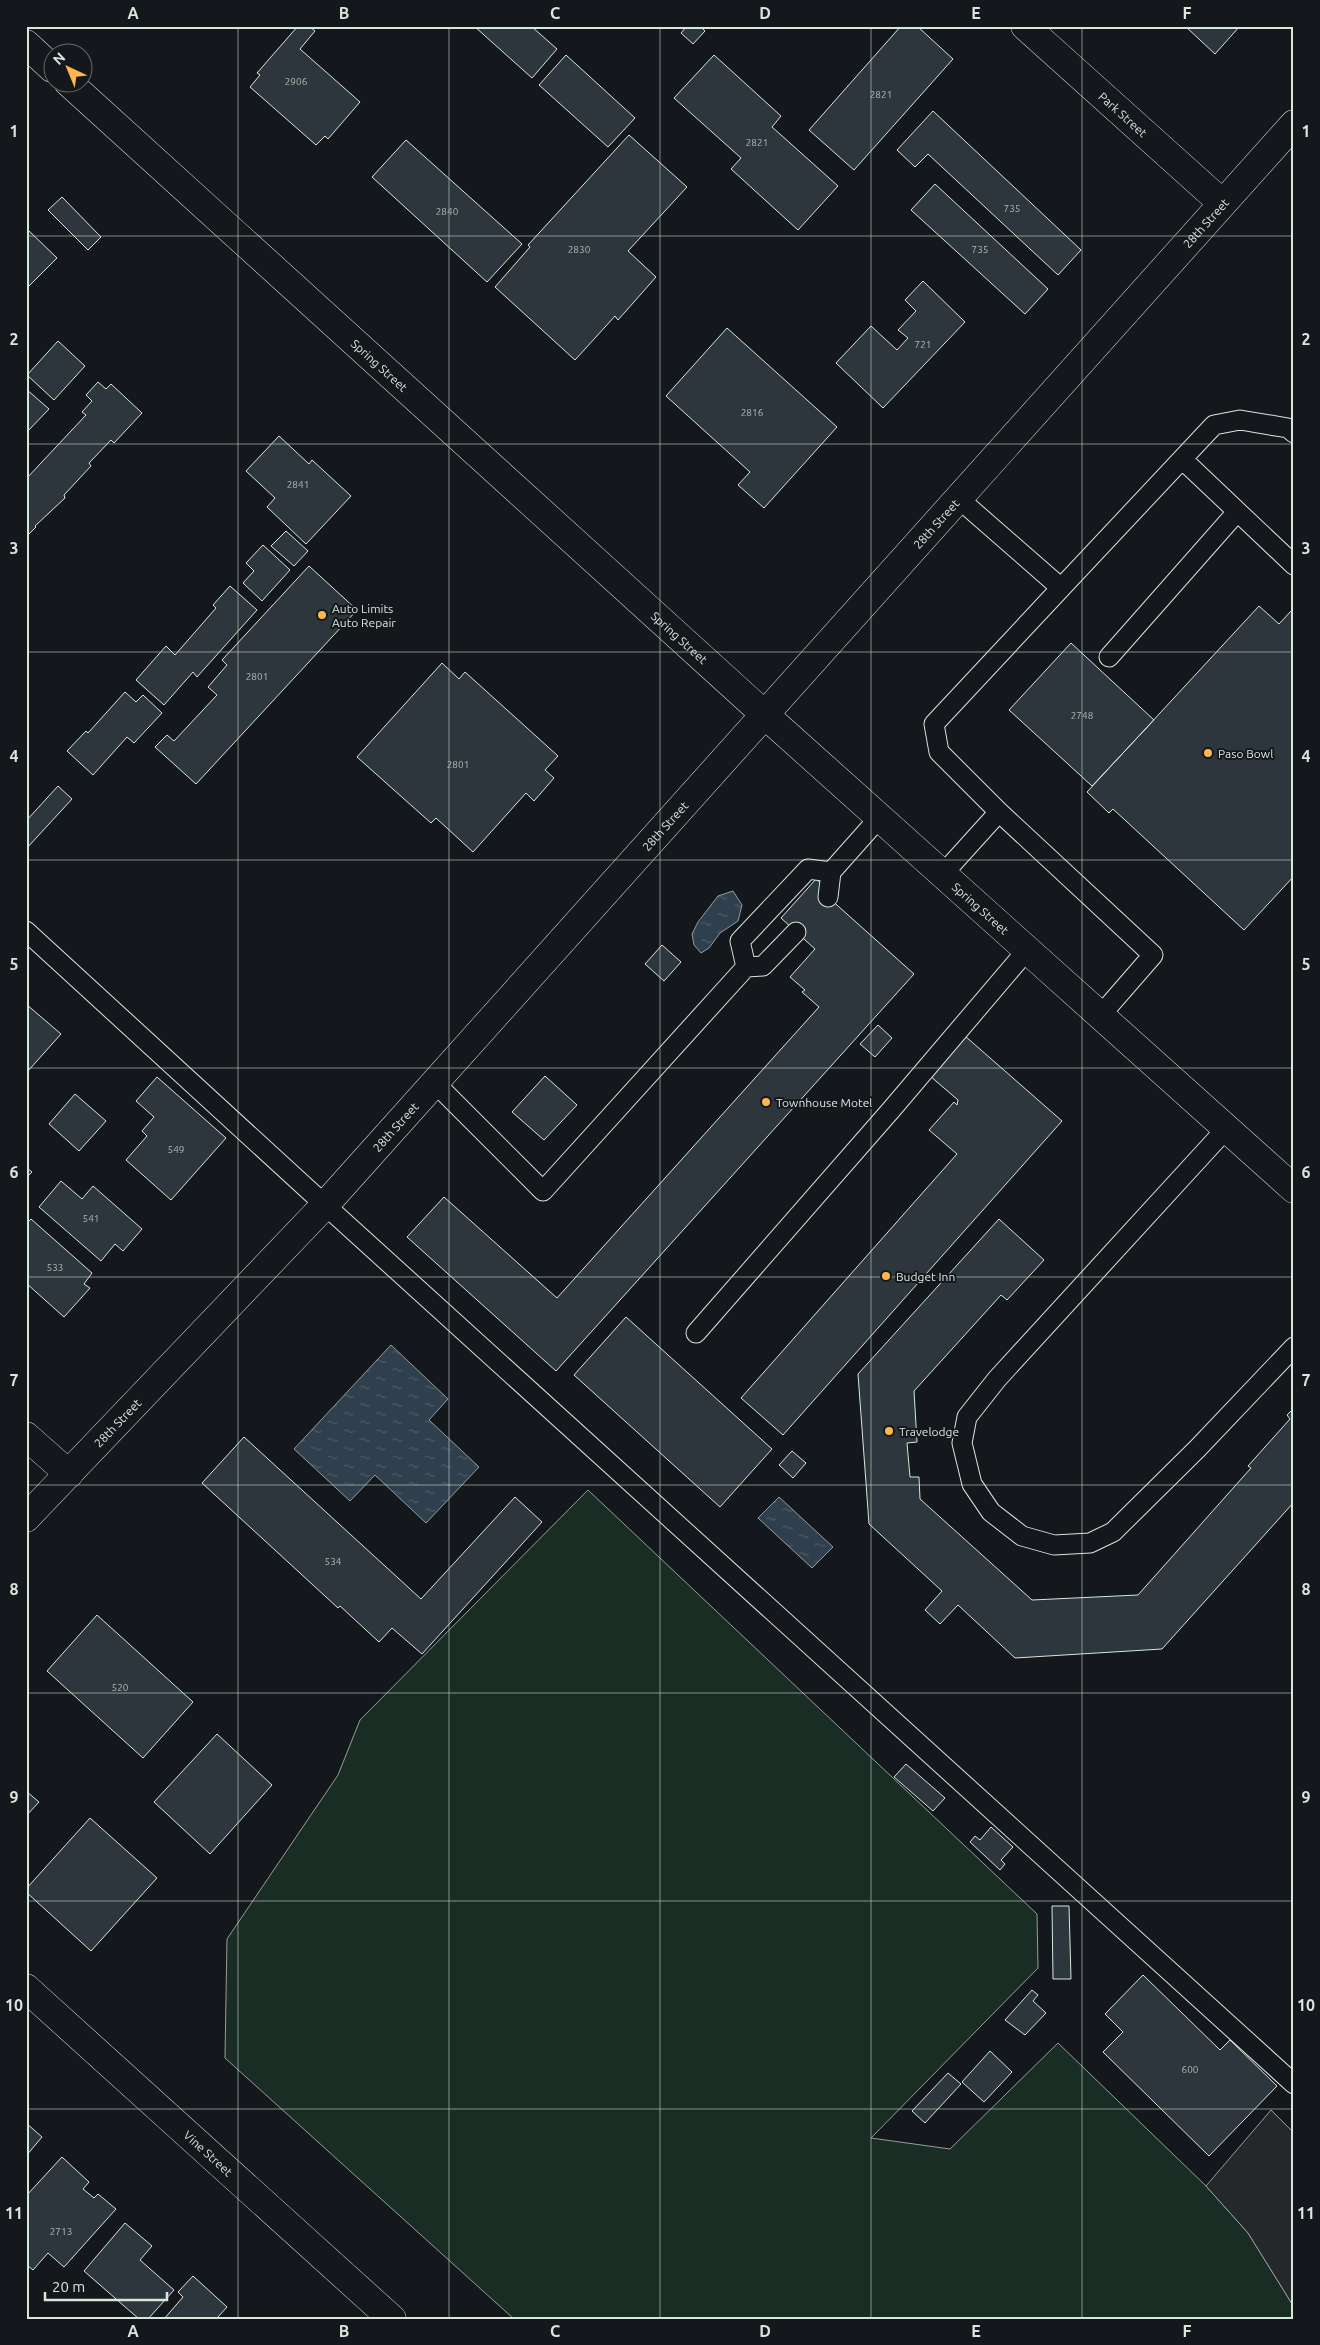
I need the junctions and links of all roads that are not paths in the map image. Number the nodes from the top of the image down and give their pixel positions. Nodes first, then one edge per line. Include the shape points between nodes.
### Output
1 (1025, 26) edge
2 (26, 44) edge
3 (42, 59) edge
4 (79, 92) edge
5 (1294, 124) edge
6 (1222, 203) junction
7 (1294, 433) edge
8 (1182, 460) junction
9 (958, 498) junction
10 (1237, 512) junction
11 (1294, 565) edge
12 (1061, 588) junction
13 (1109, 657) dead end
14 (764, 714) junction
15 (998, 812) junction
16 (879, 818) junction
17 (831, 872) junction
18 (942, 875) junction
19 (828, 897) dead end
20 (26, 931) edge
21 (796, 932) dead end
22 (1026, 950) junction
23 (746, 967) junction
24 (1100, 1016) junction
25 (434, 1082) junction
26 (1226, 1129) junction
27 (1294, 1189) edge
28 (325, 1206) junction
29 (696, 1333) dead end
30 (1294, 1346) edge
31 (26, 1436) edge
32 (69, 1474) junction
33 (26, 1518) edge
34 (26, 1988) edge
35 (1294, 2084) edge
36 (392, 2319) edge

1 - 6 street, Park Street
2 - 3 street
4 - 14 street, Spring Street
5 - 6 street, 28th Street
6 - 9 street, 28th Street
7 - 8 lane via 1288,428 1240,420 1214,426
8 - 10 lane
8 - 12 lane
9 - 12 lane
9 - 14 street, 28th Street
10 - 11 lane
10 - 13 lane
12 - 15 lane via 934,724 939,752
14 - 16 street, Spring Street
14 - 25 street, 28th Street
15 - 18 lane
15 - 24 lane via 1152,955
16 - 17 lane
16 - 18 street, Spring Street
17 - 19 lane
17 - 23 lane via 808,869 740,941
18 - 22 street, Spring Street
20 - 28 lane
21 - 23 lane via 763,966
22 - 24 street, Spring Street
22 - 29 lane
23 - 25 lane via 544,1191
24 - 26 street, Spring Street
25 - 28 street, 28th Street
26 - 27 street, Spring Street
26 - 30 lane via 997,1379 967,1417 962,1443 972,1484 991,1512 1022,1536 1054,1546 1090,1543 1113,1532
28 - 32 street, 28th Street
28 - 35 lane
31 - 32 street
32 - 33 street, 28th Street
34 - 36 street, Vine Street

